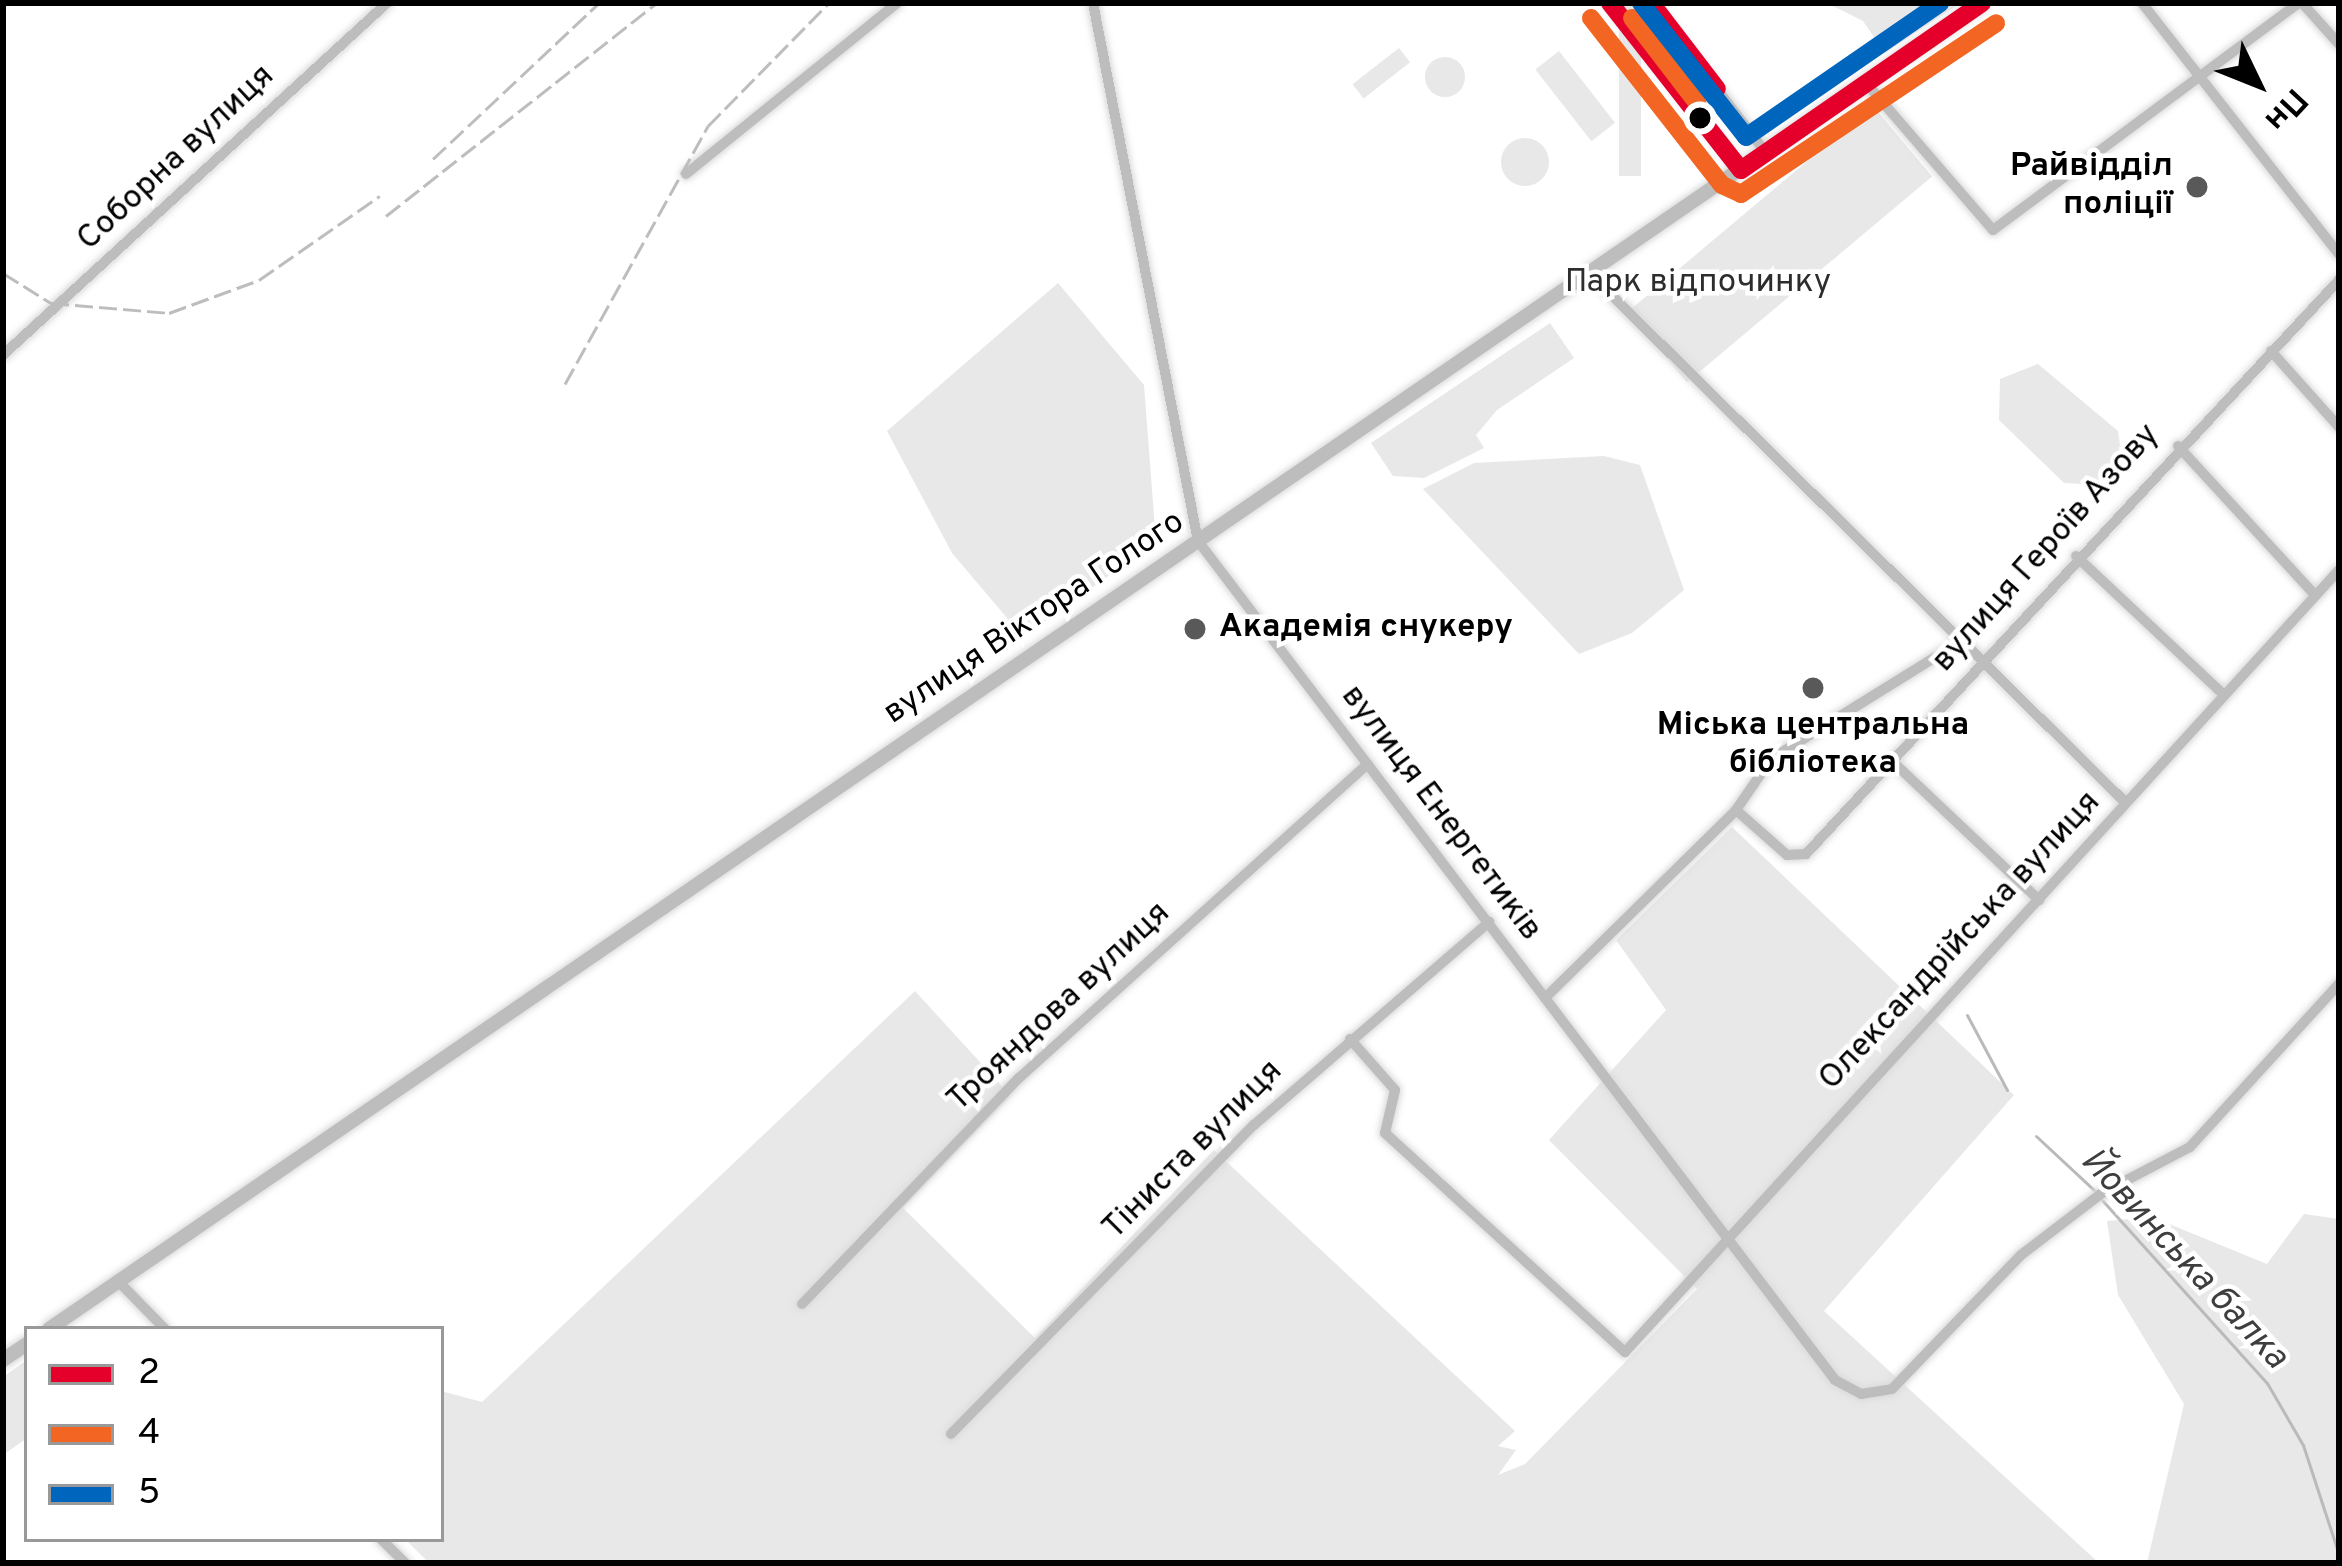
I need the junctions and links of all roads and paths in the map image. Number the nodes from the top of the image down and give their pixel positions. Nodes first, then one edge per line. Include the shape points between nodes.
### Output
1 (387, 3) edge
2 (898, 3) edge
3 (1094, 3) edge
4 (1610, 3) edge
5 (1652, 3) edge
6 (1982, 3) edge
7 (2142, 3) edge
8 (2300, 3) edge
9 (2339, 44) edge
10 (2199, 76) junction
11 (1866, 83) junction
12 (1766, 153) junction
13 (1741, 170) junction
14 (686, 174) dead end
15 (2339, 254) edge
16 (1589, 273) junction
17 (2339, 280) edge
18 (2271, 351) junction
19 (3, 355) edge
20 (2339, 427) edge
21 (2178, 446) junction
22 (1198, 541) junction
23 (2076, 556) junction
24 (2339, 570) edge
25 (2315, 595) junction
26 (1960, 642) junction
27 (1979, 660) junction
28 (2224, 695) junction
29 (1891, 760) junction
30 (1368, 764) junction
31 (2126, 802) junction
32 (1736, 810) junction
33 (2038, 900) junction
34 (1489, 922) junction
35 (2339, 984) edge
36 (1546, 998) junction
37 (1350, 1039) junction
38 (1726, 1241) junction
39 (118, 1281) junction
40 (802, 1304) dead end
41 (53, 1326) edge
42 (162, 1326) edge
43 (951, 1434) dead end

1 - 19 street, Соборна вулиця
2 - 14 street
3 - 22 street, вулиця Енергетиків
4 - 13 street
5 - 12 street
6 - 11 main road, вулиця Віктора Голого
7 - 10 street
8 - 9 street
8 - 10 street
10 - 11 street via 1993,230
10 - 15 street
11 - 12 main road, вулиця Віктора Голого
12 - 13 main road, вулиця Віктора Голого
13 - 16 main road, вулиця Віктора Голого
16 - 22 main road, вулиця Віктора Голого
16 - 26 street
17 - 18 street, вулиця Героїв Азову
18 - 20 street
18 - 21 street, вулиця Героїв Азову
21 - 23 street, вулиця Героїв Азову
21 - 25 street
22 - 30 street, вулиця Енергетиків
22 - 39 main road, вулиця Віктора Голого
23 - 27 street, вулиця Героїв Азову
23 - 28 street
24 - 25 street, Олександрійська вулиця
25 - 28 street, Олександрійська вулиця
26 - 27 street
26 - 32 street via 1772,759
27 - 29 street, вулиця Героїв Азову
27 - 31 street
28 - 31 street, Олександрійська вулиця
29 - 32 street, вулиця Героїв Азову via 1798,859
29 - 33 street
30 - 34 street, вулиця Енергетиків
30 - 40 street, Трояндова вулиця via 1019,1078
31 - 33 street, Олександрійська вулиця
32 - 36 street
33 - 38 street, Олександрійська вулиця
34 - 36 street, вулиця Енергетиків
34 - 37 street, Тіниста вулиця
35 - 38 street, вулиця Енергетиків via 2190,1147 2038,1241 1904,1379 1877,1394 1847,1389
36 - 38 street, вулиця Енергетиків
37 - 38 street, Олександрійська вулиця via 1396,1090 1384,1133 1625,1352
37 - 43 street, Тіниста вулиця
39 - 41 main road, вулиця Віктора Голого
39 - 42 street

